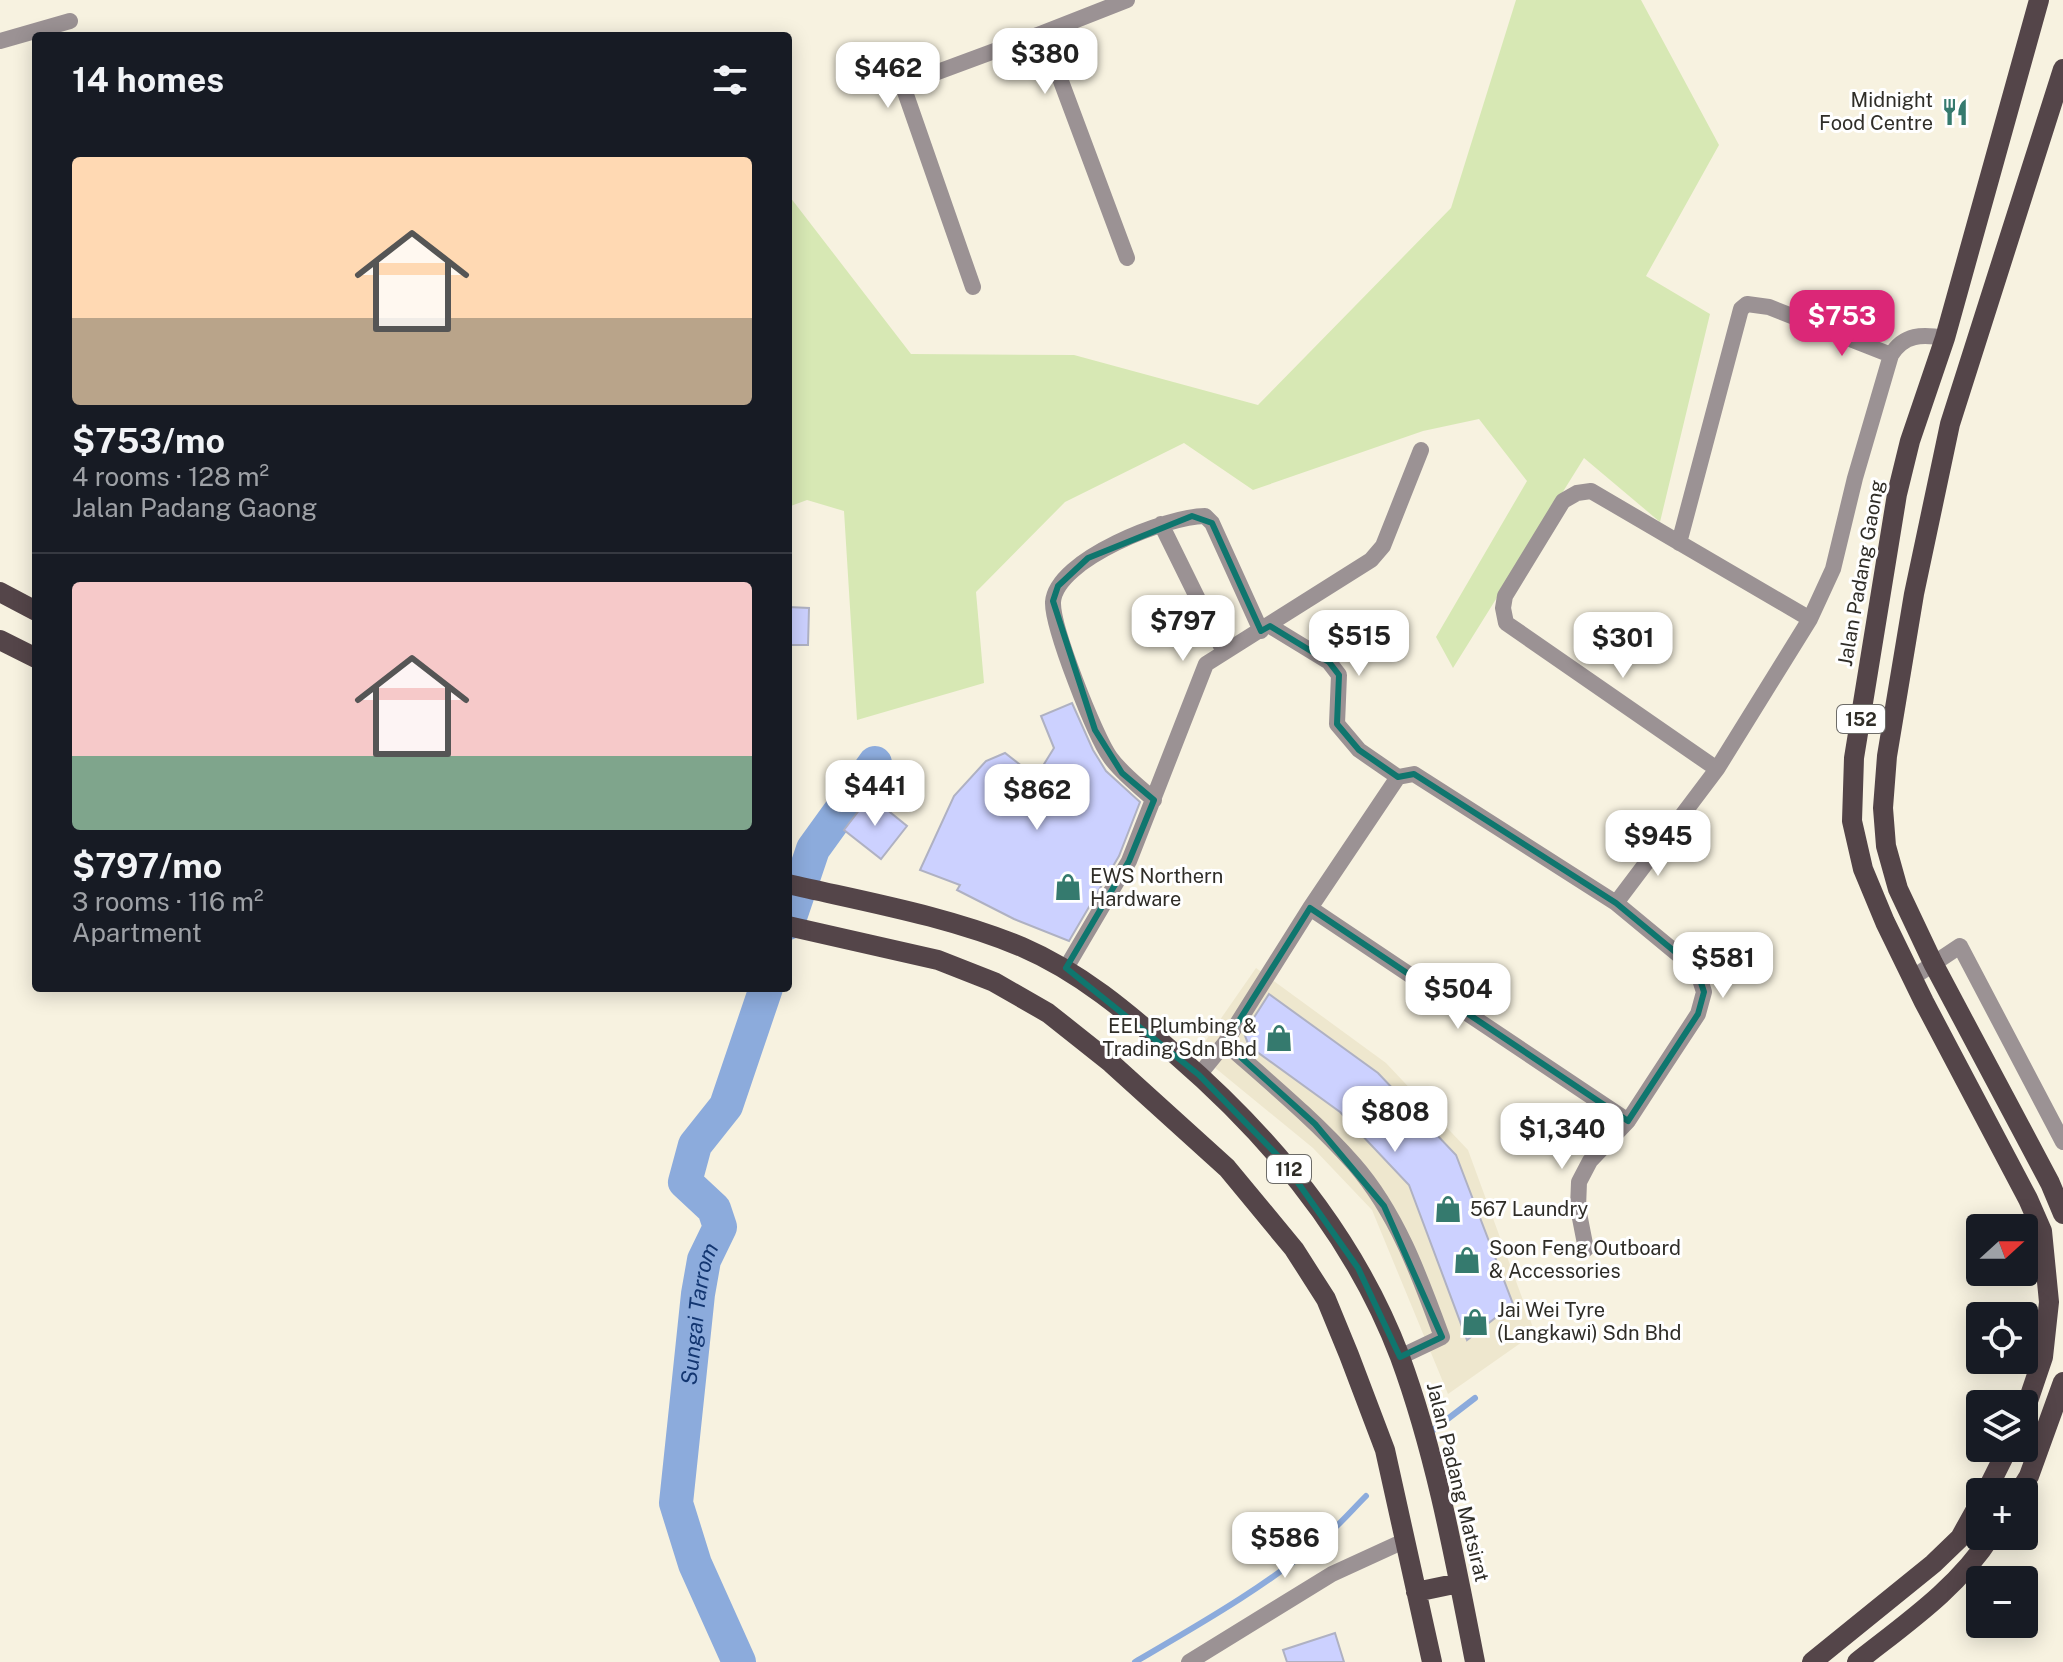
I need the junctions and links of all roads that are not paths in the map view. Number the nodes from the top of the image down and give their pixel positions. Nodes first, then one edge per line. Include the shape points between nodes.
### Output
1 (1127, 0) edge
2 (2039, 0) edge
3 (70, 21) dead end
4 (1043, 33) junction
5 (0, 41) edge
6 (2063, 69) edge
7 (1127, 258) dead end
8 (973, 287) dead end
9 (1945, 338) junction
10 (1891, 355) junction
11 (1421, 450) dead end
12 (1161, 524) junction
13 (1679, 543) junction
14 (0, 592) edge
15 (32, 609) edge
16 (1810, 619) junction
17 (1266, 628) junction
18 (0, 640) edge
19 (1224, 652) junction
20 (32, 656) edge
21 (1717, 769) junction
22 (1398, 777) junction
23 (1154, 800) junction
24 (792, 885) edge
25 (1616, 903) junction
26 (1310, 908) junction
27 (792, 927) edge
28 (1933, 963) junction
29 (1066, 968) junction
30 (1912, 978) junction
31 (1225, 1043) junction
32 (1199, 1075) junction
33 (1628, 1121) junction
34 (2063, 1142) edge
35 (2063, 1214) edge
36 (1586, 1249) dead end
37 (1400, 1357) junction
38 (2063, 1382) edge
39 (2032, 1390) edge
40 (2028, 1478) edge
41 (1966, 1527) edge
42 (1404, 1541) junction
43 (1981, 1550) edge
44 (1459, 1583) junction
45 (1416, 1592) junction
46 (1896, 1595) junction
47 (1913, 1617) junction
48 (1189, 1662) edge
49 (1432, 1662) edge
50 (1475, 1662) edge
51 (1812, 1662) edge
52 (1857, 1662) edge

1 - 4 street
2 - 9 main road, Jalan Padang Gaong / 152
3 - 5 street
4 - 7 street
4 - 8 street via 908,83 904,89
6 - 28 main road, 152 via 1950,424 1887,756 1886,846 1898,889
9 - 10 street via 1912,338 1899,343
9 - 30 main road, Jalan Padang Gaong / 152 via 1897,494 1854,758 1852,821 1863,869
10 - 13 street via 1769,307 1747,304 1741,309
10 - 16 street via 1833,569
11 - 17 street via 1377,553
12 - 17 street via 1205,516
12 - 19 street
12 - 23 street via 1088,558 1058,586 1053,601 1095,730 1122,773
13 - 16 street
13 - 21 street via 1591,491 1577,493 1563,501 1505,596 1503,608 1506,623
14 - 15 main road
16 - 21 street
17 - 19 street
17 - 22 street via 1329,662 1339,675 1337,724 1359,750
18 - 20 main road
19 - 23 street via 1201,671
21 - 25 street
22 - 25 street via 1414,774
22 - 26 street
23 - 29 street via 1129,861
24 - 29 main road, Jalan Padang Matsirat / 112 via 943,920
25 - 33 street via 1697,970 1704,992 1698,1014
26 - 31 street
26 - 33 street
27 - 42 main road, 112 via 938,960 994,982 1048,1013 1111,1063 1227,1168 1294,1249 1326,1299 1385,1450
28 - 30 street
28 - 34 street via 1960,946
28 - 35 main road, 152
29 - 32 main road, Jalan Padang Matsirat / 112 via 1118,1004
30 - 39 main road, Jalan Padang Gaong / 152 via 2042,1231 2049,1302 2043,1357
31 - 32 street
31 - 37 street via 1325,1134 1384,1206 1412,1257 1442,1337
32 - 37 main road, Jalan Padang Matsirat / 112 via 1282,1160 1328,1222 1358,1268
33 - 36 street via 1590,1161 1579,1182
37 - 44 main road, Jalan Padang Matsirat / 112 via 1430,1455
38 - 40 main road
41 - 46 main road
42 - 45 main road, 112
42 - 48 street via 1332,1574
43 - 47 main road
44 - 45 main road
44 - 50 main road, Jalan Padang Matsirat / 112
45 - 49 main road, 112
46 - 47 main road
46 - 51 main road
47 - 52 main road

